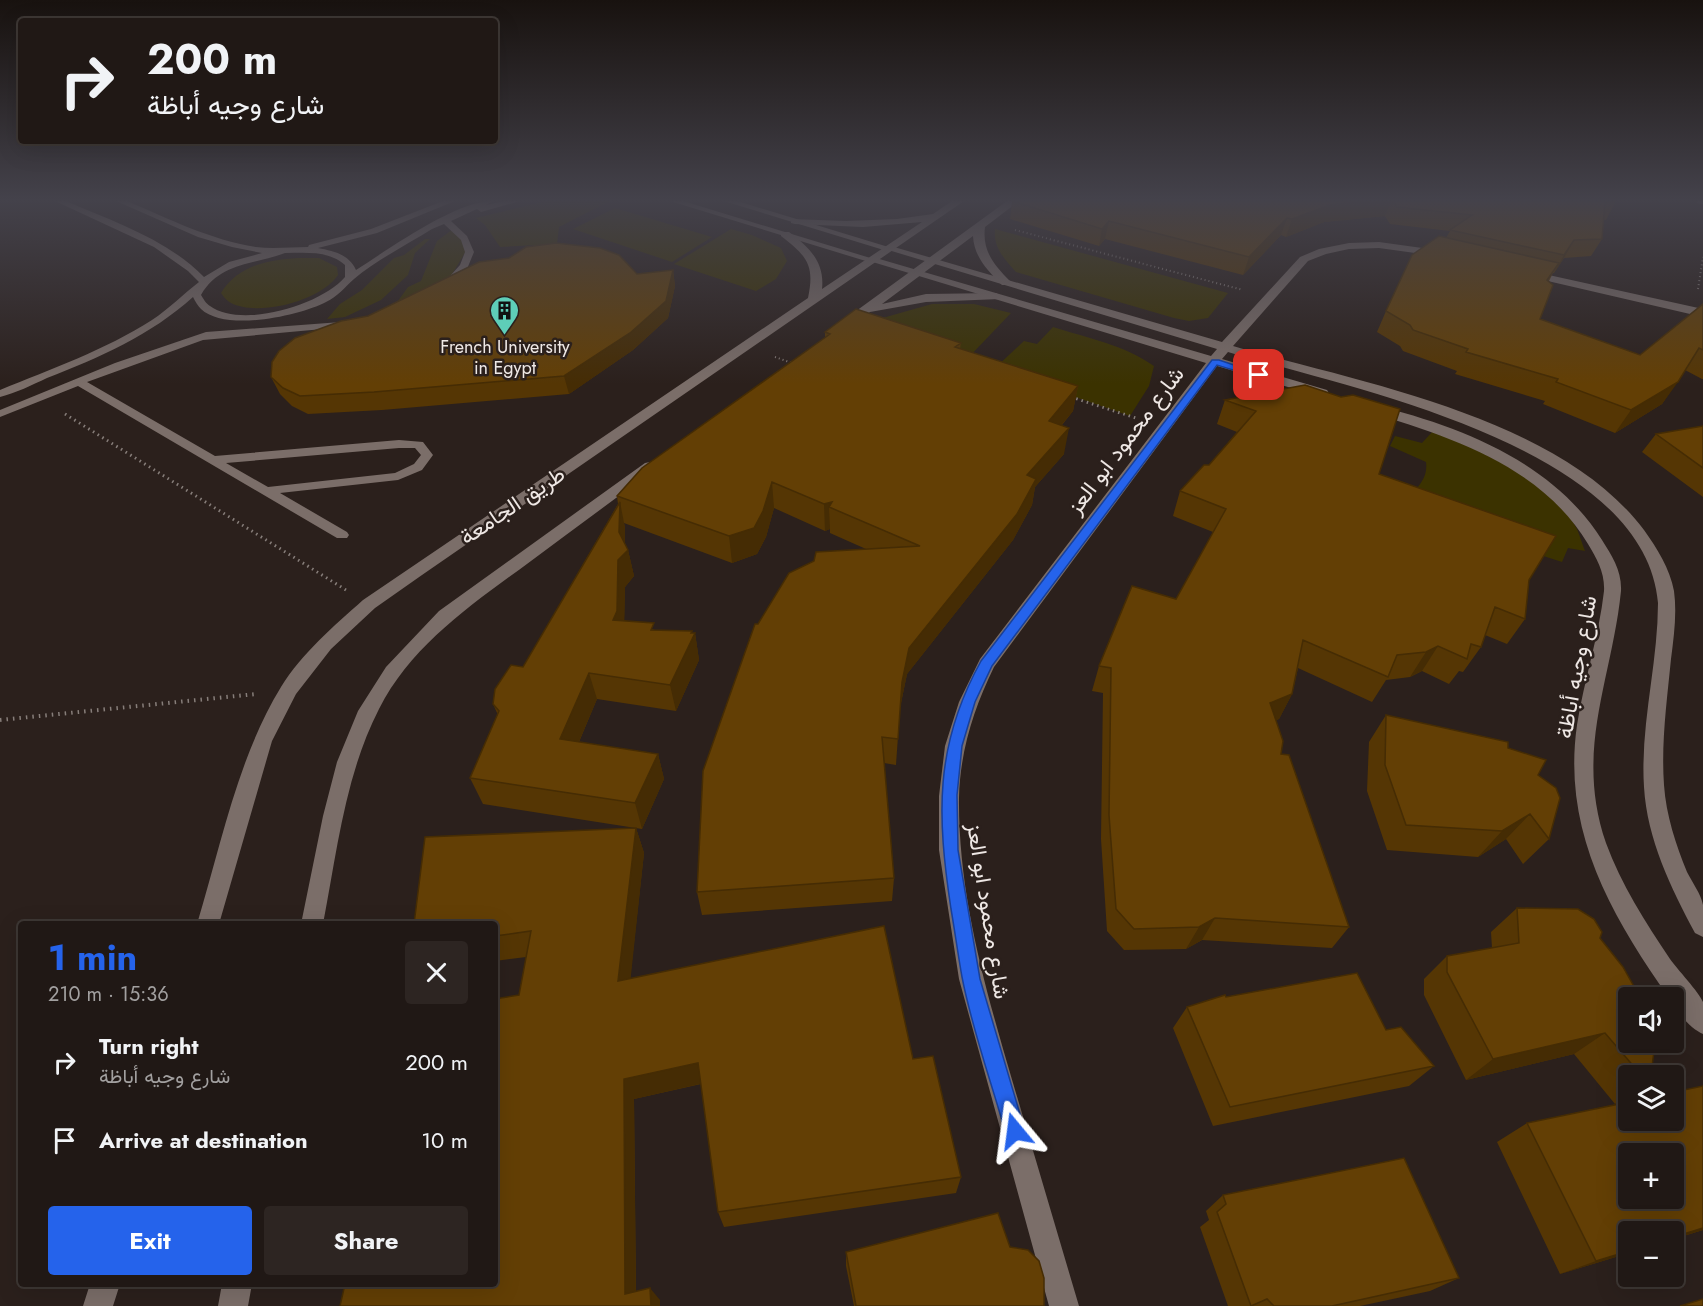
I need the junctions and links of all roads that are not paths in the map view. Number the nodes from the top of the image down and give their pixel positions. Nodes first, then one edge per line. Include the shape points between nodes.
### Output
1 (183, 262) edge
2 (240, 262) edge
3 (346, 262) edge
4 (374, 262) edge
5 (468, 262) edge
6 (814, 262) edge
7 (869, 262) edge
8 (878, 262) edge
9 (931, 262) edge
10 (935, 262) edge
11 (987, 262) edge
12 (1301, 262) edge
13 (478, 269) edge
14 (1515, 270) edge
15 (915, 273) junction
16 (456, 276) junction
17 (351, 277) junction
18 (1006, 283) junction
19 (202, 284) junction
20 (434, 295) edge
21 (996, 297) junction
22 (814, 299) junction
23 (862, 312) junction
24 (1700, 313) edge
25 (262, 316) junction
26 (355, 323) edge
27 (836, 331) edge
28 (201, 337) junction
29 (1220, 354) junction
30 (77, 381) junction
31 (0, 394) edge
32 (1336, 398) edge
33 (1359, 404) edge
34 (0, 414) edge
35 (662, 458) edge
36 (213, 460) junction
37 (266, 491) junction
38 (342, 535) dead end
39 (209, 921) edge
40 (313, 921) edge
41 (1703, 926) edge
42 (1703, 1022) edge
43 (104, 1287) edge
44 (236, 1287) edge
45 (98, 1306) edge
46 (233, 1306) edge
47 (1064, 1306) edge

1 - 19 lane via 196,271
2 - 19 lane
3 - 17 lane
4 - 17 lane
5 - 16 lane
6 - 22 street via 819,280
7 - 22 street, طريق الجامعة
8 - 15 street
9 - 15 street
10 - 18 street
11 - 18 street
12 - 29 street, شارع محمود ابو العز
13 - 16 lane
14 - 24 street
15 - 21 street
15 - 23 street
16 - 20 lane
17 - 25 lane via 338,291 313,304
18 - 29 street
19 - 25 lane via 196,295 198,304 206,311
19 - 31 lane via 178,308 146,328
21 - 23 street via 926,298
21 - 29 street
22 - 39 street, طريق الجامعة via 369,604 326,644 289,690 262,741
23 - 27 street
25 - 28 lane
26 - 28 lane
28 - 30 lane
29 - 32 street
29 - 41 street via 1393,396 1481,426 1552,460 1611,505 1635,530 1664,583 1666,613 1654,786 1661,831 1680,883
29 - 47 street, شارع محمود ابو العز via 986,664 968,702 955,746 949,795 950,850 971,979
30 - 34 lane
30 - 36 lane
33 - 42 street, شارع وجيه أباظة via 1445,432 1535,477 1579,516 1595,538 1614,583 1584,741 1583,779 1591,823 1608,872 1636,927
35 - 40 street via 445,615 390,675 368,710 352,747
36 - 37 lane
36 - 37 lane via 399,444 419,445 427,455 418,467 398,476
37 - 38 lane
43 - 45 street
44 - 46 street

